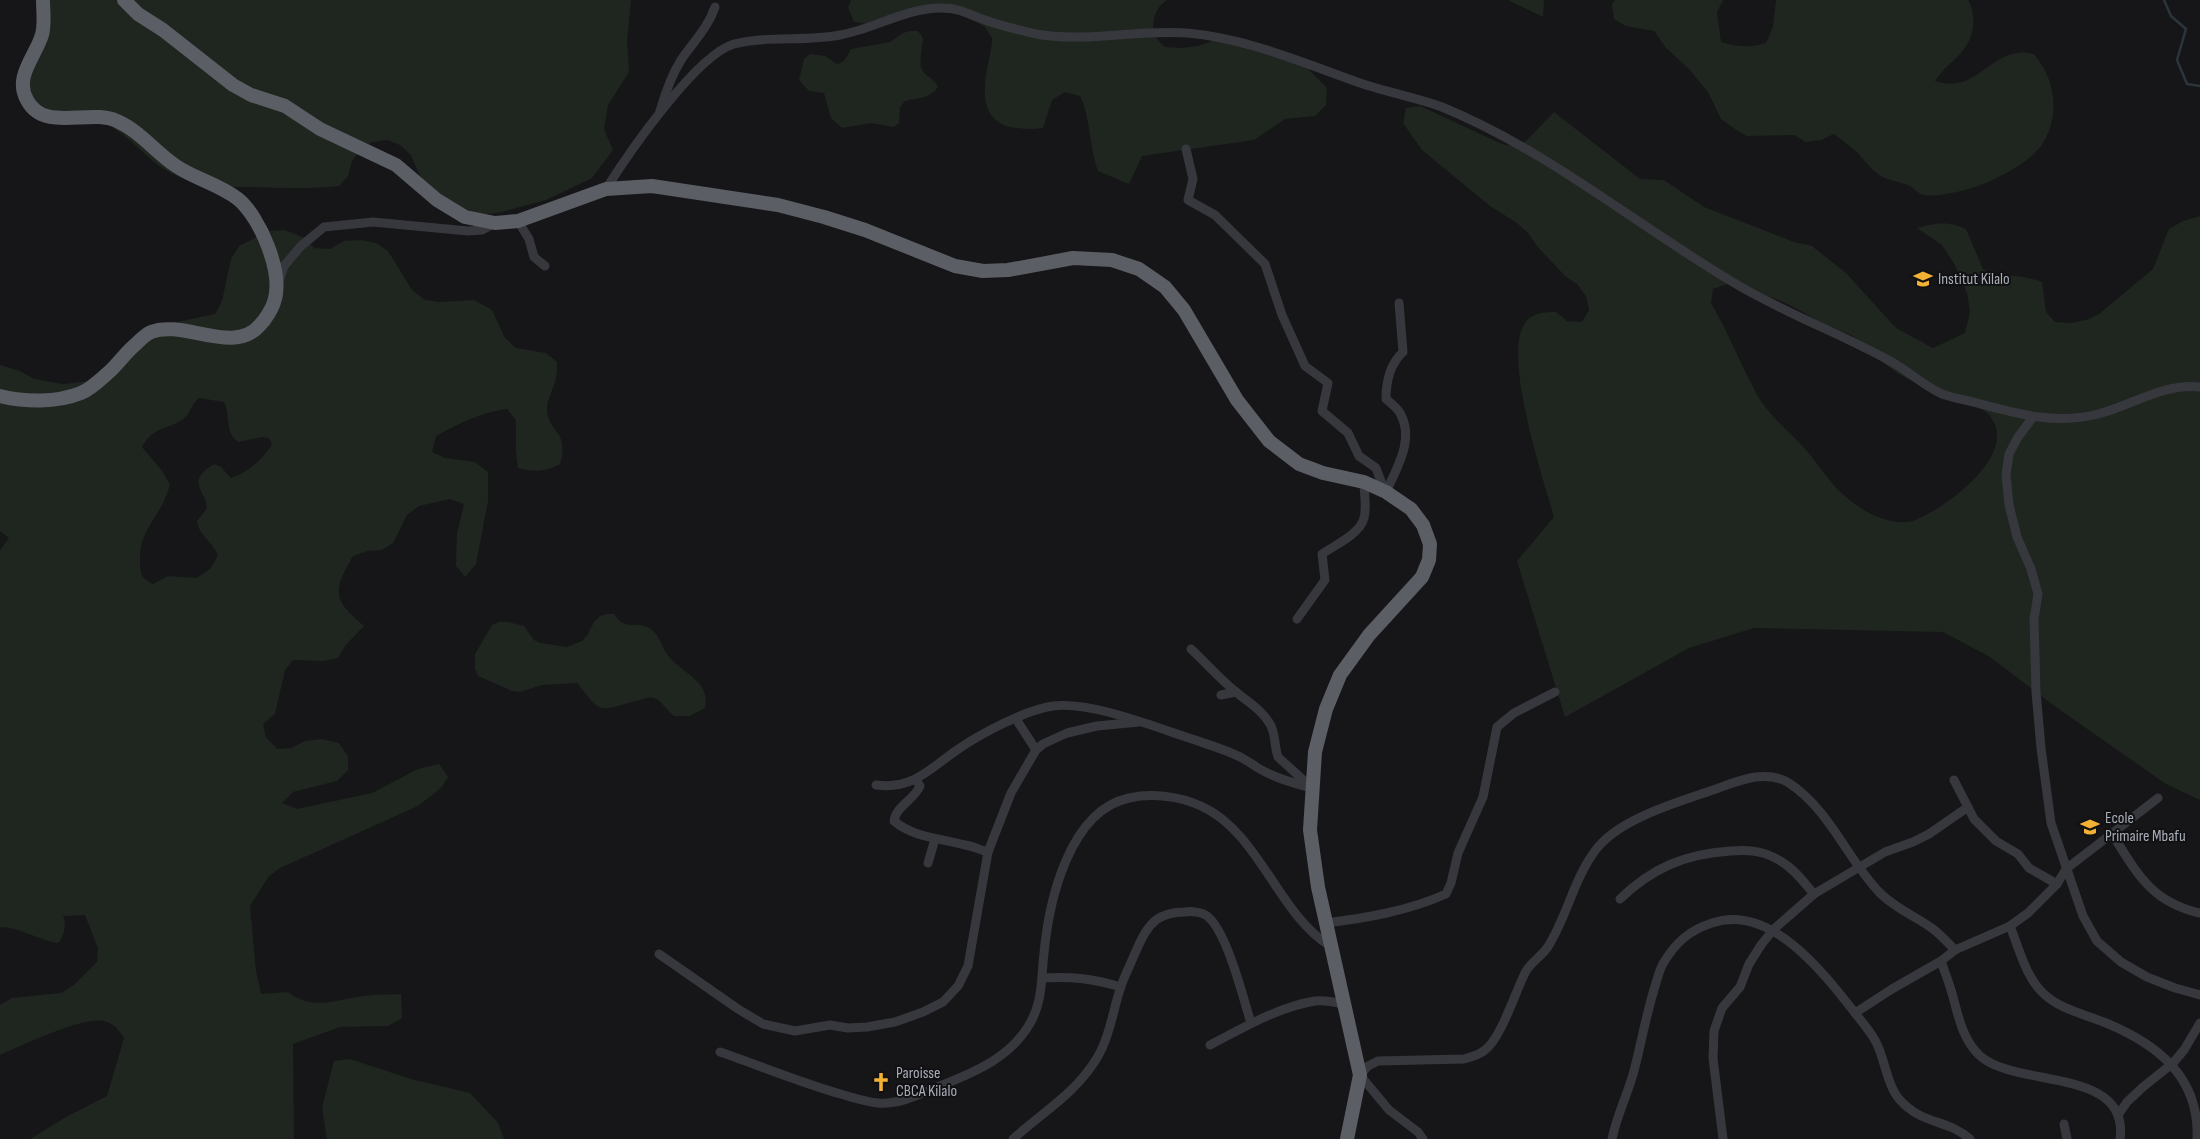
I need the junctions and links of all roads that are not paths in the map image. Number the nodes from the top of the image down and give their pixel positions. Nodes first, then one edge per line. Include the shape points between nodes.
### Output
1 (43, 0) edge
2 (124, 0) edge
3 (715, 7) dead end
4 (659, 114) junction
5 (1186, 149) dead end
6 (606, 189) junction
7 (518, 221) junction
8 (495, 223) junction
9 (545, 266) dead end
10 (274, 302) junction
11 (1399, 303) dead end
12 (2200, 387) edge
13 (0, 396) edge
14 (2033, 417) junction
15 (1364, 482) junction
16 (1386, 492) junction
17 (1297, 619) dead end
18 (1191, 649) dead end
19 (1236, 692) junction
20 (1555, 692) dead end
21 (1221, 695) dead end
22 (1016, 719) junction
23 (1139, 722) junction
24 (1036, 750) junction
25 (916, 780) junction
26 (1954, 780) dead end
27 (876, 785) dead end
28 (1312, 788) junction
29 (2158, 798) dead end
30 (1968, 807) junction
31 (2112, 834) junction
32 (934, 839) junction
33 (988, 852) junction
34 (928, 862) dead end
35 (1860, 867) junction
36 (2066, 869) junction
37 (2057, 884) junction
38 (1814, 894) junction
39 (1620, 899) dead end
40 (2200, 913) edge
41 (1326, 923) junction
42 (2010, 926) junction
43 (1773, 930) junction
44 (1330, 946) junction
45 (1956, 950) junction
46 (659, 954) dead end
47 (1941, 961) junction
48 (1043, 978) junction
49 (1121, 987) junction
50 (2200, 995) edge
51 (1343, 1004) junction
52 (1856, 1013) junction
53 (1251, 1023) junction
54 (2200, 1023) edge
55 (1210, 1044) dead end
56 (720, 1052) dead end
57 (2173, 1063) junction
58 (1360, 1075) junction
59 (2118, 1115) junction
60 (2064, 1124) dead end
61 (1013, 1139) edge
62 (1347, 1139) edge
63 (1423, 1139) edge
64 (1612, 1139) edge
65 (1723, 1139) edge
66 (1970, 1139) edge
67 (2067, 1139) edge
68 (2120, 1139) edge
69 (2197, 1139) edge

1 - 10 highway via 43,33 22,80 28,102 45,117 99,115 115,120 132,128 176,166 238,199 253,217 269,248 276,280
2 - 8 highway via 233,85 251,95 286,106 320,129 396,165 437,200 465,217
3 - 4 street via 703,32 681,60 666,89
4 - 6 street
4 - 14 street via 709,59 733,44 843,35 939,7 960,9 986,20 1040,34 1082,37 1161,32 1213,36 1440,106 1540,158 1734,284 1889,360 1941,393
5 - 16 street via 1193,179 1188,200 1215,215 1265,264 1282,315 1305,366 1328,383 1322,411 1348,434 1359,456 1376,468
6 - 7 highway
6 - 15 highway via 652,186 778,205 865,230 955,266 983,271 1008,270 1073,258 1112,260 1139,269 1165,287 1184,310 1237,400 1268,441 1299,464
7 - 8 highway
7 - 9 street via 529,239 534,257
8 - 10 street via 482,230 373,222 324,228 301,246 284,266
10 - 13 highway via 260,326 235,338 164,328 150,332 82,393 56,399 17,400
11 - 16 street via 1403,352 1395,359 1386,384 1386,399 1400,412 1406,439 1401,460
12 - 14 street via 2173,387 2092,416 2051,420
14 - 36 street via 2010,454 2006,475 2017,537 2038,594 2034,627 2041,748 2052,823
15 - 16 highway
15 - 17 street via 1363,521 1359,528 1322,554 1325,580
16 - 28 highway via 1411,509 1424,525 1430,544 1429,560 1422,577 1369,635 1340,675 1326,709 1315,752
18 - 19 street
19 - 21 street
19 - 28 street via 1259,708 1271,725 1278,757
20 - 41 street via 1514,713 1497,727 1482,797 1458,853 1446,894 1424,904 1366,918
22 - 23 street via 1053,706 1076,706
22 - 24 street
22 - 25 street via 957,750
23 - 24 street via 1096,726 1067,733
23 - 28 street via 1242,757 1284,780
24 - 33 street via 1010,794
25 - 27 street via 899,785
25 - 32 street via 920,786 918,791 893,818 900,827
26 - 30 street
28 - 41 highway via 1310,830
29 - 31 street
30 - 35 street via 1929,834 1885,852
30 - 37 street via 1974,819 1996,841 2018,854 2029,868
31 - 36 street
31 - 40 street via 2138,876 2159,897
32 - 33 street
32 - 34 street
33 - 46 street via 968,966 958,986 943,1002 895,1022 848,1028 830,1025 795,1031 763,1024
35 - 38 street
35 - 45 street via 1880,893 1900,911 1933,929
35 - 58 street via 1826,818 1806,796 1787,782 1773,777 1742,780 1652,813 1626,826 1598,847 1561,924 1548,947 1526,971 1498,1034 1487,1050 1464,1059 1378,1061
36 - 37 street
36 - 50 street via 2083,916 2097,941 2121,962 2147,977
37 - 42 street
38 - 39 street via 1796,871 1776,858 1744,850 1690,856 1638,882
38 - 43 street
41 - 44 highway
42 - 45 street
42 - 57 street via 2030,976 2043,994 2061,1006 2107,1023 2145,1043
43 - 52 street via 1801,952
43 - 64 street via 1747,919 1722,919 1699,927 1680,940 1663,964
43 - 65 street via 1749,964 1740,986 1722,1008 1714,1031 1713,1058
44 - 48 street via 1314,936 1248,846 1221,819 1204,807 1183,799 1137,796 1107,807 1085,827 1071,848 1052,902
44 - 51 highway
45 - 47 street
47 - 52 street via 1892,988
47 - 59 street via 1958,1020 1968,1043 1981,1057 2004,1068 2092,1089 2106,1098
48 - 49 street via 1069,976
48 - 56 street via 1030,1024 1019,1041 1005,1053 974,1072 893,1102 878,1103 809,1085
49 - 53 street via 1143,934 1156,919 1174,912 1206,915 1216,926 1228,950
49 - 61 street via 1099,1056 1084,1078 1067,1096
51 - 53 street via 1317,1000
51 - 58 highway
52 - 66 street via 1876,1042 1898,1098 1916,1115 1960,1130
53 - 55 street
54 - 57 street
57 - 59 street via 2143,1086
57 - 69 street via 2186,1081 2194,1106
58 - 62 highway
58 - 63 street via 1389,1110
59 - 68 street
60 - 67 street

